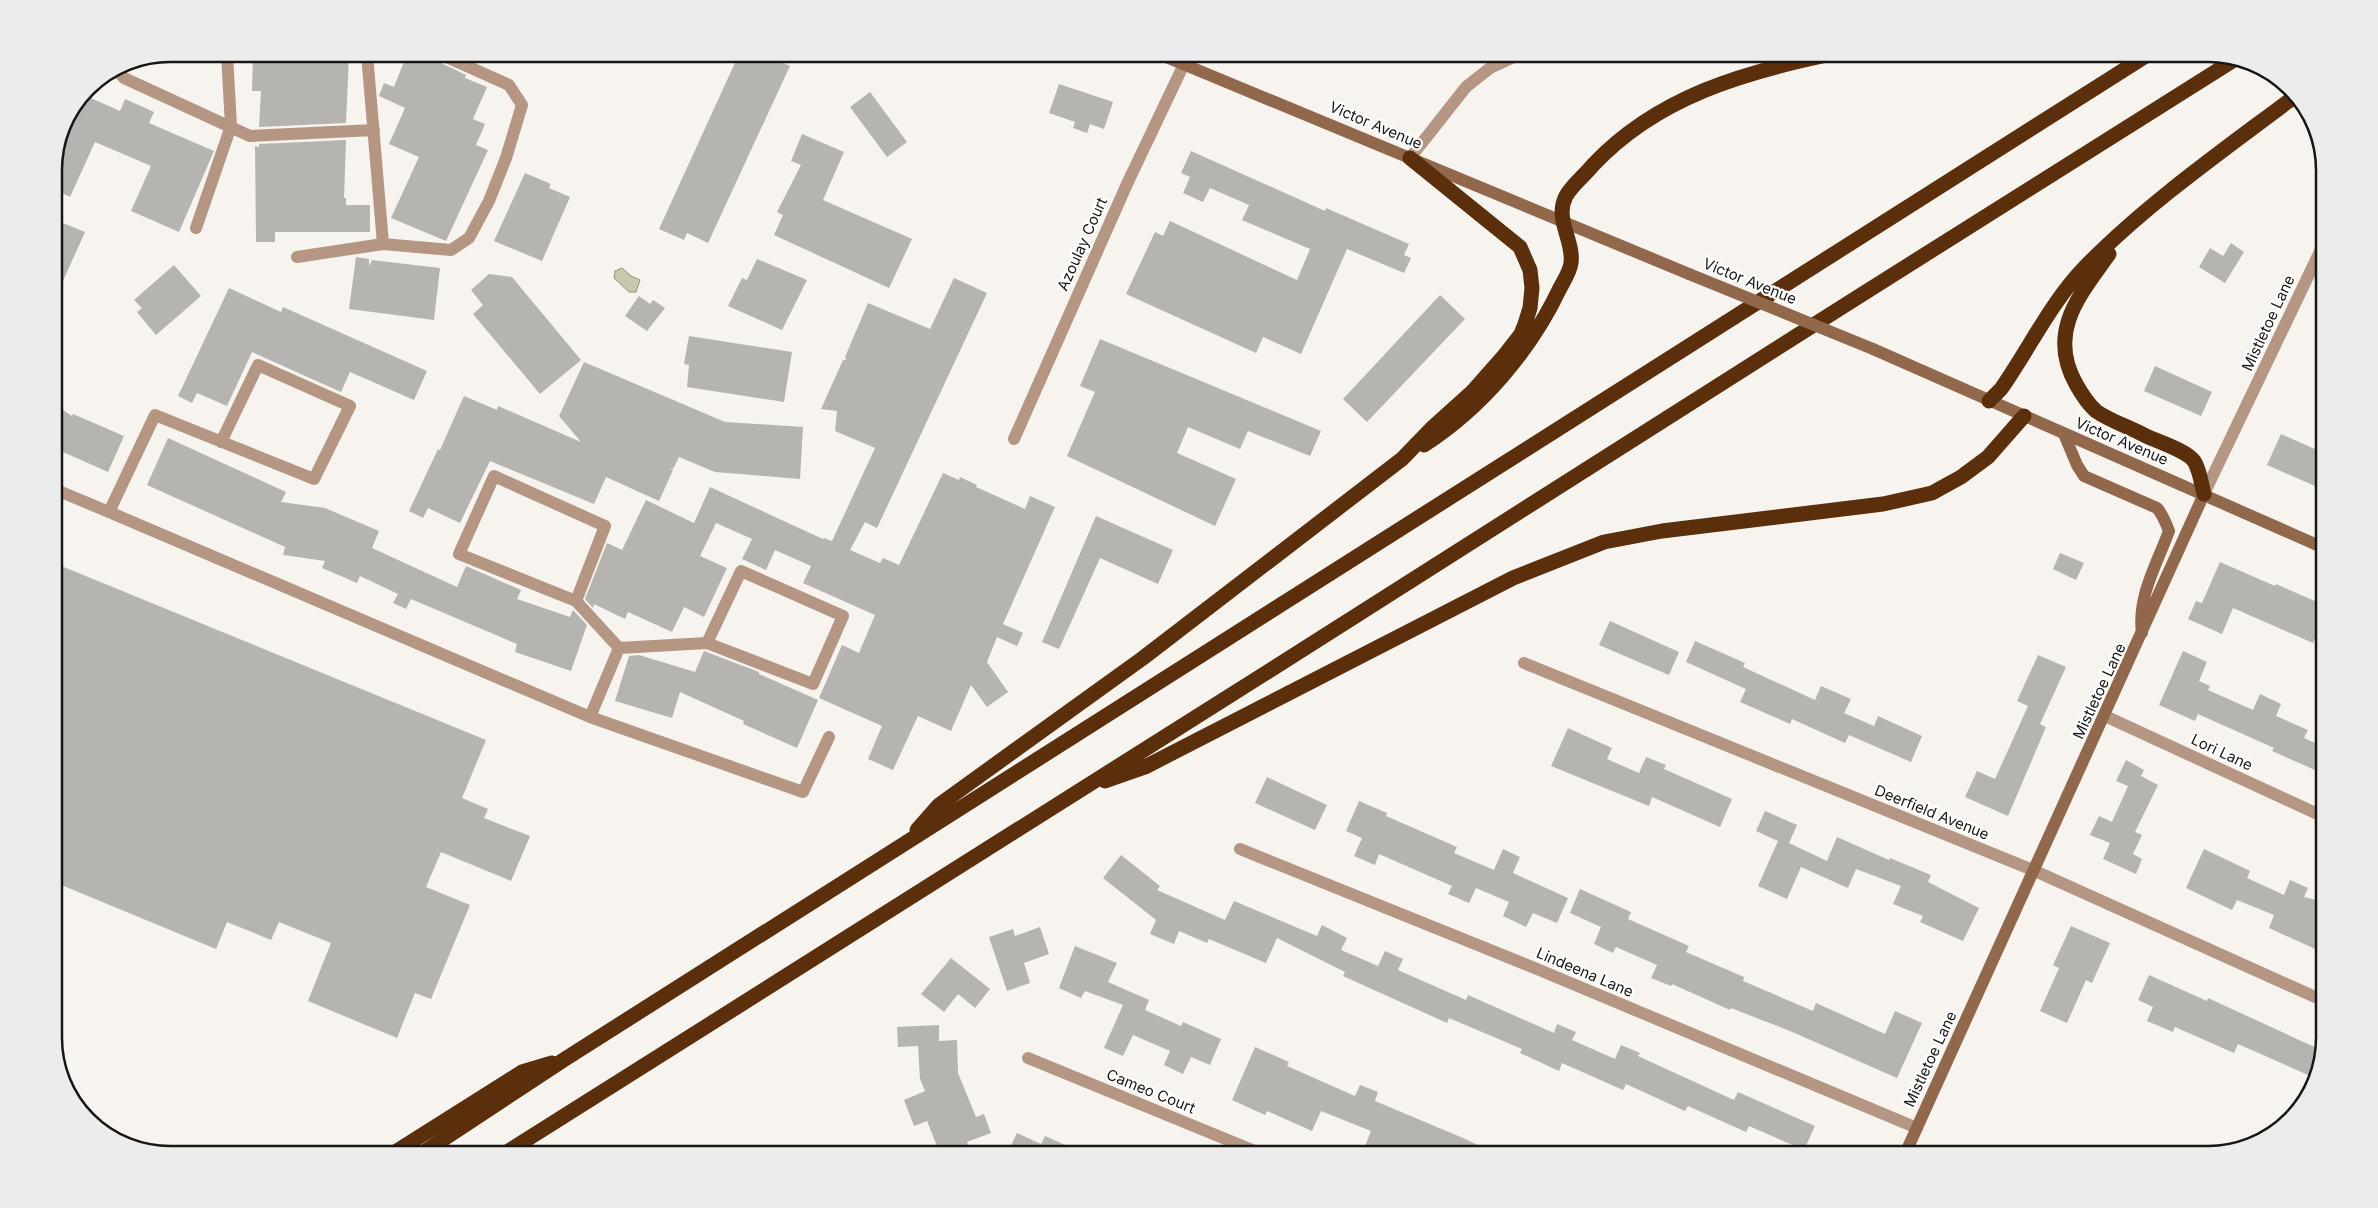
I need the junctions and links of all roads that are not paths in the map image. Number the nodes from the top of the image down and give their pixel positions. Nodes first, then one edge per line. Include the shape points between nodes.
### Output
1 (1502, 62) edge
2 (1798, 62) edge
3 (2136, 62) edge
4 (228, 63) edge
5 (368, 63) edge
6 (460, 63) edge
7 (1180, 63) edge
8 (1184, 64) junction
9 (2226, 65) edge
10 (121, 75) edge
11 (2290, 100) edge
12 (232, 126) junction
13 (374, 130) junction
14 (1410, 158) junction
15 (1563, 221) junction
16 (2128, 227) junction
17 (196, 228) dead end
18 (383, 244) junction
19 (297, 257) dead end
20 (2315, 261) edge
21 (1989, 401) junction
22 (2024, 416) junction
23 (2064, 434) junction
24 (1014, 439) dead end
25 (222, 442) junction
26 (1402, 459) junction
27 (63, 493) edge
28 (2204, 494) junction
29 (109, 512) junction
30 (2315, 544) edge
31 (576, 601) junction
32 (2142, 634) junction
33 (707, 643) junction
34 (619, 648) junction
35 (1524, 663) dead end
36 (2105, 716) junction
37 (590, 717) junction
38 (829, 737) dead end
39 (1078, 791) junction
40 (2316, 813) edge
41 (906, 843) junction
42 (1240, 849) dead end
43 (2035, 871) junction
44 (2316, 997) edge
45 (1028, 1058) dead end
46 (565, 1059) junction
47 (1917, 1128) junction
48 (405, 1146) edge
49 (433, 1146) edge
50 (517, 1146) edge
51 (1242, 1146) edge
52 (1909, 1146) edge

1 - 14 street via 1466,87
2 - 15 highway via 1736,77 1676,102 1651,118 1620,139 1572,190 1563,206
3 - 41 highway
4 - 12 street
5 - 13 street
6 - 18 street via 509,85 522,105 489,200 469,238 450,250
7 - 8 main road, Victor Avenue
8 - 14 main road, Victor Avenue
8 - 24 street, Azoulay Court
9 - 39 highway
10 - 12 street
11 - 16 highway
12 - 13 street via 250,136
12 - 17 street
13 - 18 street
14 - 15 main road, Victor Avenue
14 - 26 highway via 1520,247 1530,270 1532,288 1530,308 1521,334 1503,358
15 - 21 main road, Victor Avenue, bridge via 1873,349
15 - 26 highway via 1571,264 1550,310 1535,333 1483,396 1441,434
16 - 21 highway via 2084,268 2001,389
16 - 28 highway via 2080,294 2067,318 2065,360 2081,392 2096,411 2188,456 2193,461
18 - 19 street
20 - 28 street, Mistletoe Lane
21 - 22 main road, Victor Avenue
22 - 23 main road, Victor Avenue
22 - 39 highway via 1988,458 1932,493 1882,504 1662,531 1604,542 1569,554 1513,578 1145,767
23 - 28 main road, Victor Avenue
23 - 32 main road via 2084,476 2157,508 2168,529 2144,598 2140,616
25 - 25 street via 314,479 350,406 258,365
25 - 29 street via 155,415
26 - 41 highway via 1143,658 939,805
27 - 29 street
28 - 30 main road, Victor Avenue
28 - 32 main road, Mistletoe Lane
29 - 37 street
31 - 31 street via 605,526 494,476 459,554
31 - 34 street
32 - 36 main road, Mistletoe Lane
33 - 33 street via 741,571 843,616 813,684
33 - 34 street
34 - 37 street
35 - 43 street, Deerfield Avenue
36 - 40 street, Lori Lane
36 - 43 main road, Mistletoe Lane
37 - 38 street via 803,792
39 - 50 highway
41 - 46 highway
42 - 47 street, Lindeena Lane
43 - 44 street, Deerfield Avenue
43 - 47 main road, Mistletoe Lane
45 - 51 street, Cameo Court
46 - 48 highway via 522,1072
46 - 49 highway
47 - 52 main road, Mistletoe Lane

